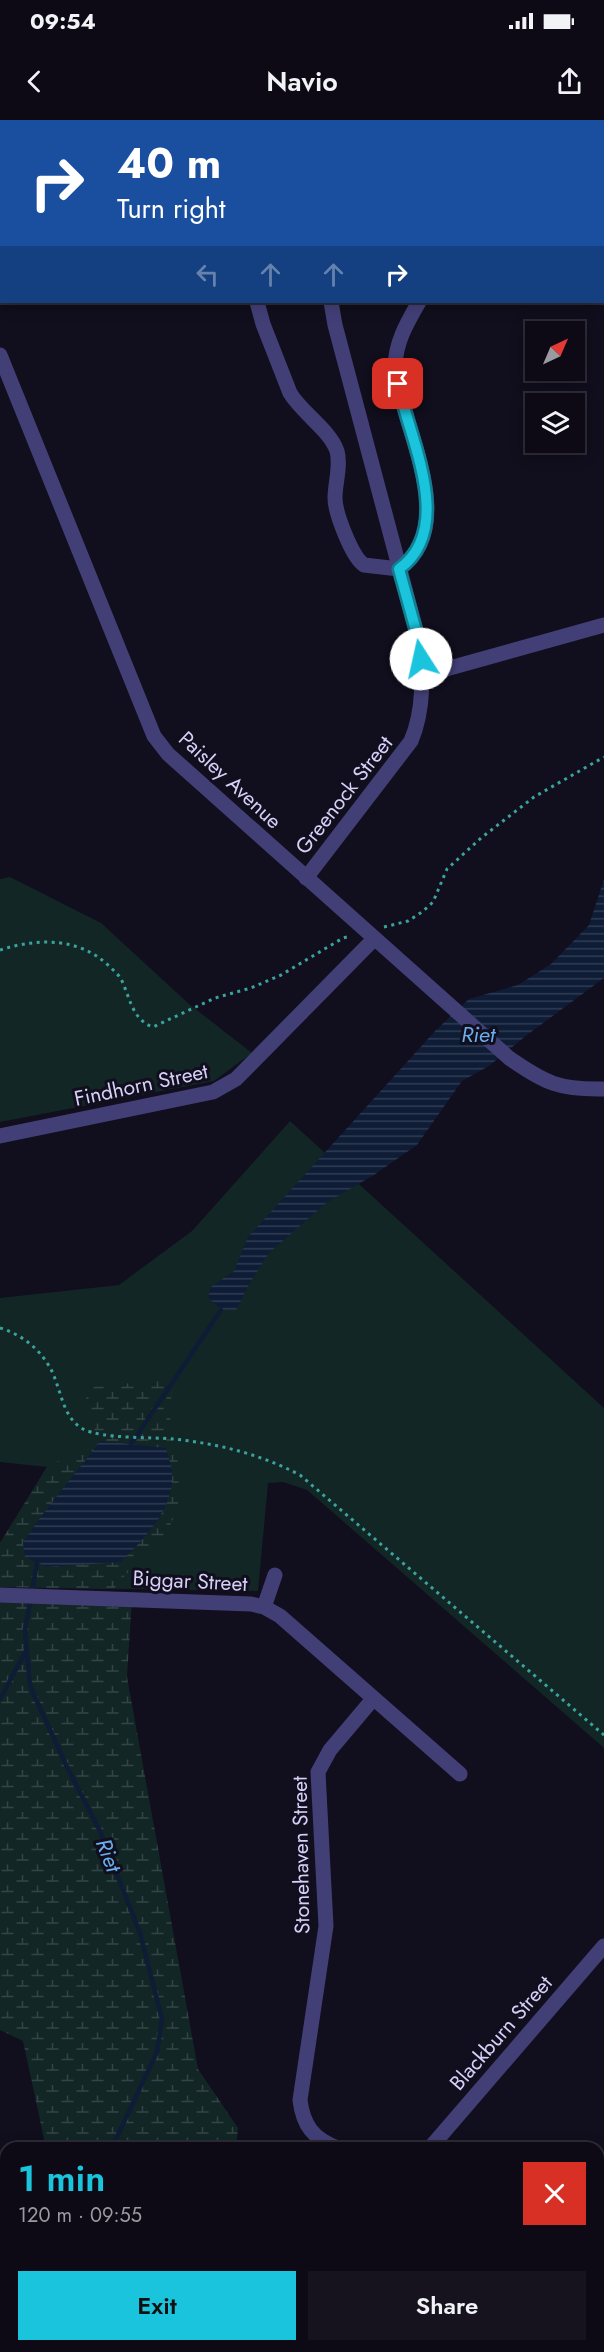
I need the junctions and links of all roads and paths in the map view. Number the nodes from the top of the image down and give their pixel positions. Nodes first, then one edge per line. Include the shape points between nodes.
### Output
1 (257, 303) edge
2 (331, 303) edge
3 (418, 303) edge
4 (0, 355) edge
5 (399, 569) junction
6 (604, 625) edge
7 (421, 676) junction
8 (604, 757) edge
9 (306, 878) junction
10 (370, 935) junction
11 (0, 950) edge
12 (604, 1089) edge
13 (0, 1136) edge
14 (0, 1328) edge
15 (275, 1575) dead end
16 (7, 1595) edge
17 (264, 1607) junction
18 (373, 1699) junction
19 (604, 1735) edge
20 (460, 1774) dead end
21 (604, 1946) edge
22 (325, 2142) edge
23 (434, 2142) edge

1 - 5 street via 290,393 335,447 335,502 355,555 364,565
2 - 5 street, Greenock Street
3 - 5 street via 399,338 395,368 425,481 425,530 413,558
4 - 9 street, Paisley Avenue via 154,736 168,754
5 - 7 street, Greenock Street via 418,638
6 - 7 street
7 - 9 street, Greenock Street via 418,720 411,741
8 - 10 path via 534,797 481,838 447,869 433,902 422,912
9 - 10 street, Paisley Avenue
10 - 11 path via 343,938 281,975 215,998 153,1027 139,1019 120,977 99,957 75,945 51,942 23,942
10 - 12 street, Paisley Avenue via 509,1058 540,1079 574,1089
10 - 13 street, Findhorn Street via 226,1087
14 - 19 path via 37,1349 50,1367 65,1407 83,1429 242,1450 300,1475
15 - 17 street
16 - 17 street, Biggar Street
17 - 18 street, Biggar Street
18 - 20 street, Biggar Street
18 - 22 street, Stonehaven Street via 330,1750 318,1772 326,1926 300,2100 311,2132
21 - 23 street, Blackburn Street

